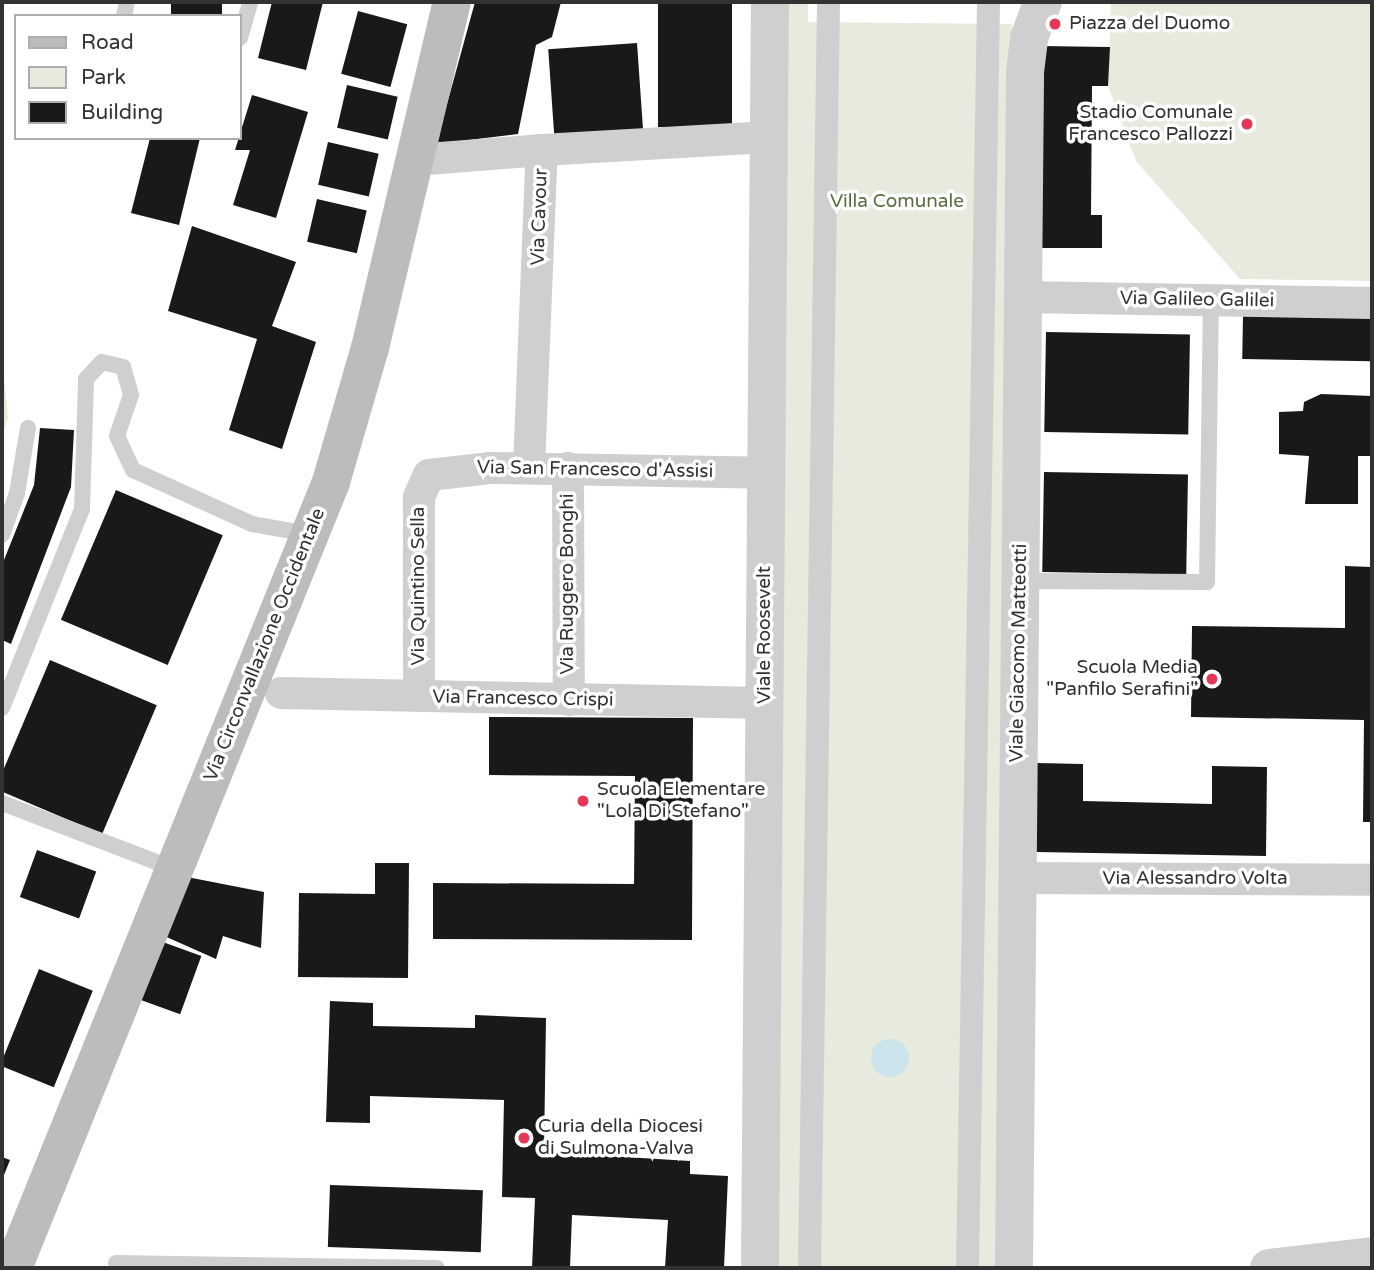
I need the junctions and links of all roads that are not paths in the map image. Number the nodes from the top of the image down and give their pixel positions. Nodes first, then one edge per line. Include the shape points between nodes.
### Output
1 (250, 2) edge
2 (452, 2) edge
3 (770, 2) edge
4 (828, 2) edge
5 (988, 2) edge
6 (1043, 2) edge
7 (242, 31) edge
8 (769, 137) junction
9 (542, 150) junction
10 (415, 160) junction
11 (1023, 298) junction
12 (1211, 300) junction
13 (1372, 303) edge
14 (28, 428) dead end
15 (529, 467) junction
16 (568, 468) junction
17 (766, 472) junction
18 (425, 478) joint
19 (312, 534) junction
20 (2, 535) edge
21 (1020, 581) junction
22 (281, 693) dead end
23 (419, 696) junction
24 (569, 699) junction
25 (764, 703) junction
26 (2, 708) edge
27 (2, 803) edge
28 (172, 868) junction
29 (1017, 878) junction
30 (1372, 880) edge
31 (1356, 1261) edge
32 (116, 1263) dead end
33 (334, 1267) edge
34 (13, 1268) edge
35 (437, 1268) edge
36 (760, 1268) edge
37 (809, 1268) edge
38 (967, 1268) edge
39 (1014, 1268) edge
40 (1269, 1268) edge

1 - 7 lane
2 - 10 main road, Via Circonvallazione Occidentale
3 - 8 street, Viale Roosevelt
4 - 37 street
5 - 38 street
6 - 11 street, Viale Giacomo Matteotti via 1029,38
8 - 9 street, Via Cavour
8 - 17 street, Viale Roosevelt
9 - 10 street
9 - 15 street, Via Cavour
10 - 19 main road, Via Circonvallazione Occidentale via 349,426
11 - 12 street, Via Galileo Galilei
11 - 21 street, Viale Giacomo Matteotti
12 - 13 street, Via Galileo Galilei
12 - 21 lane via 1207,582
14 - 20 lane via 17,493
15 - 16 street, Via San Francesco d'Assisi
15 - 18 street, Via San Francesco d'Assisi via 457,469
16 - 17 street, Via San Francesco d'Assisi
16 - 24 street, Via Ruggero Bonghi
17 - 25 street, Viale Roosevelt
18 - 23 street, Via Quintino Sella via 419,497
19 - 26 lane via 252,524 133,470 117,436 131,395 123,367 102,362 86,379 82,509
19 - 28 main road, Via Circonvallazione Occidentale
21 - 29 street, Viale Giacomo Matteotti
22 - 23 street, Via Francesco Crispi
23 - 24 street, Via Francesco Crispi
24 - 25 street, Via Francesco Crispi
25 - 36 street, Viale Roosevelt
27 - 28 lane
28 - 34 main road, Via Circonvallazione Occidentale
29 - 30 street, Via Alessandro Volta
29 - 39 street, Viale Giacomo Matteotti
31 - 40 street
32 - 33 lane
33 - 35 lane

